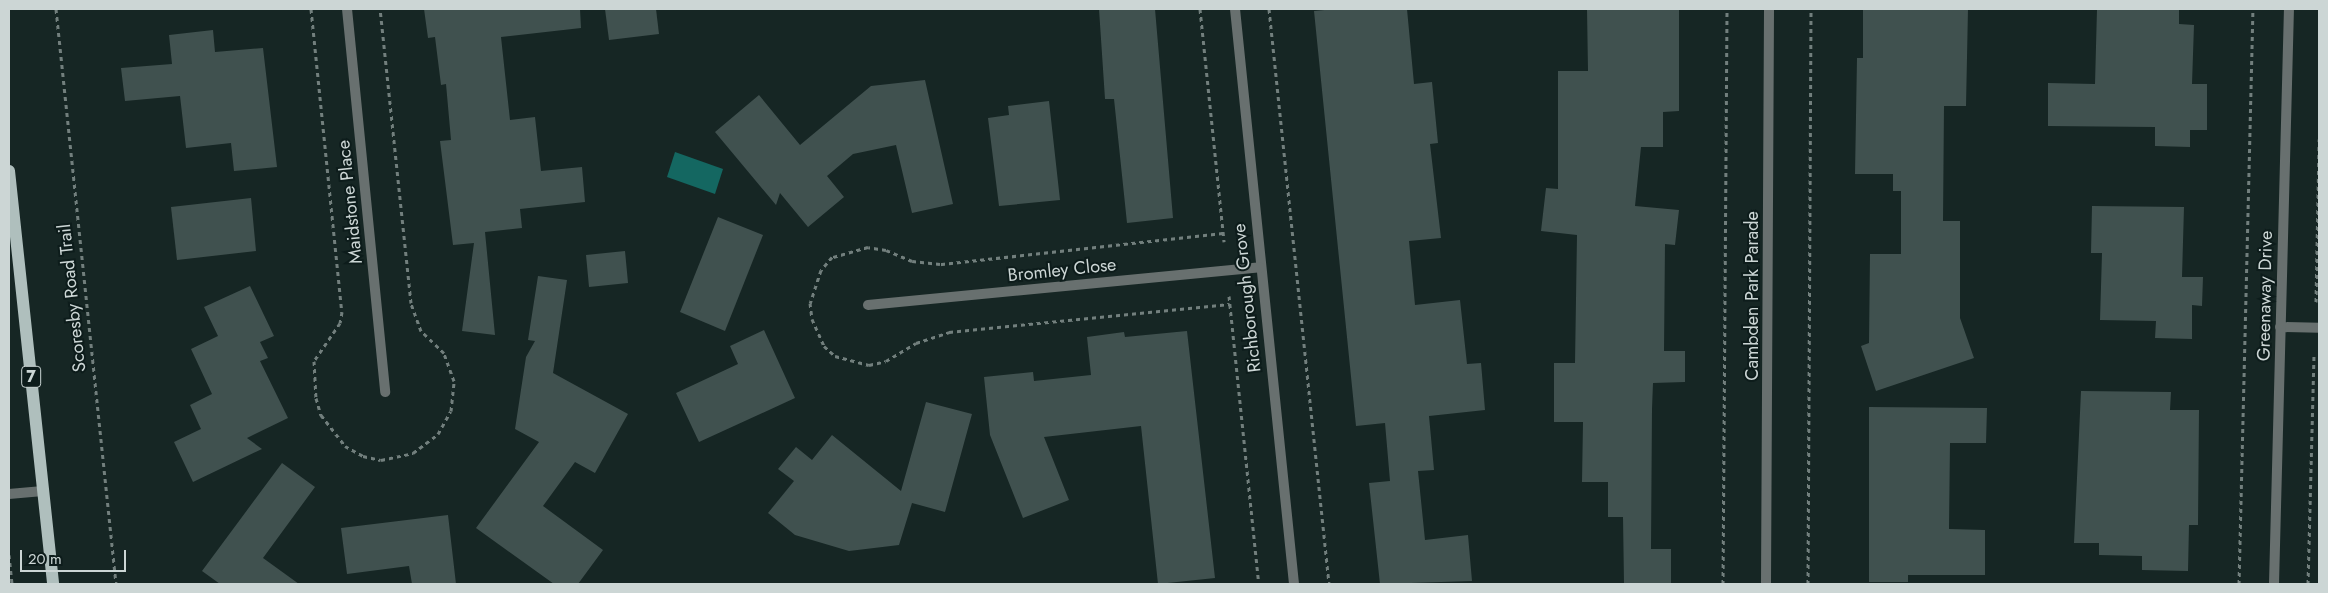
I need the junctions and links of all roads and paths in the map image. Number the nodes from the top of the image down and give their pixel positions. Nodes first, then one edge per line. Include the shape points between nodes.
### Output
1 (56, 9) edge
2 (347, 9) edge
3 (1200, 9) edge
4 (1235, 9) edge
5 (1269, 9) edge
6 (1727, 9) edge
7 (1770, 9) edge
8 (1810, 9) edge
9 (2253, 9) edge
10 (2289, 9) edge
11 (2319, 139) edge
12 (9, 171) edge
13 (1224, 242) dead end
14 (1260, 267) junction
15 (2318, 293) edge
16 (1229, 296) dead end
17 (2316, 302) dead end
18 (868, 305) dead end
19 (2280, 327) junction
20 (2319, 328) edge
21 (2314, 354) dead end
22 (2314, 364) junction
23 (2319, 364) edge
24 (385, 392) dead end
25 (43, 491) junction
26 (9, 494) edge
27 (9, 555) edge
28 (12, 584) edge
29 (53, 584) edge
30 (116, 584) edge
31 (1259, 584) edge
32 (1294, 584) edge
33 (1329, 584) edge
34 (1723, 584) edge
35 (1766, 584) edge
36 (1808, 584) edge
37 (2239, 584) edge
38 (2274, 584) edge
39 (2308, 584) edge

1 - 30 path, Scoresby Road Trail
2 - 24 street, Maidstone Place
3 - 13 path
4 - 14 street, Richborough Grove
5 - 33 path
6 - 34 path
7 - 35 street, Cambden Park Parade
8 - 36 path
9 - 37 path
10 - 19 street, Greenaway Drive
11 - 15 path
12 - 25 main road, 7
14 - 18 street, Bromley Close
14 - 32 street, Richborough Grove
15 - 17 path
16 - 31 path
19 - 20 street
19 - 38 street, Greenaway Drive
21 - 22 path
22 - 23 path
22 - 39 path
25 - 26 street
25 - 29 main road, 7
27 - 28 path

